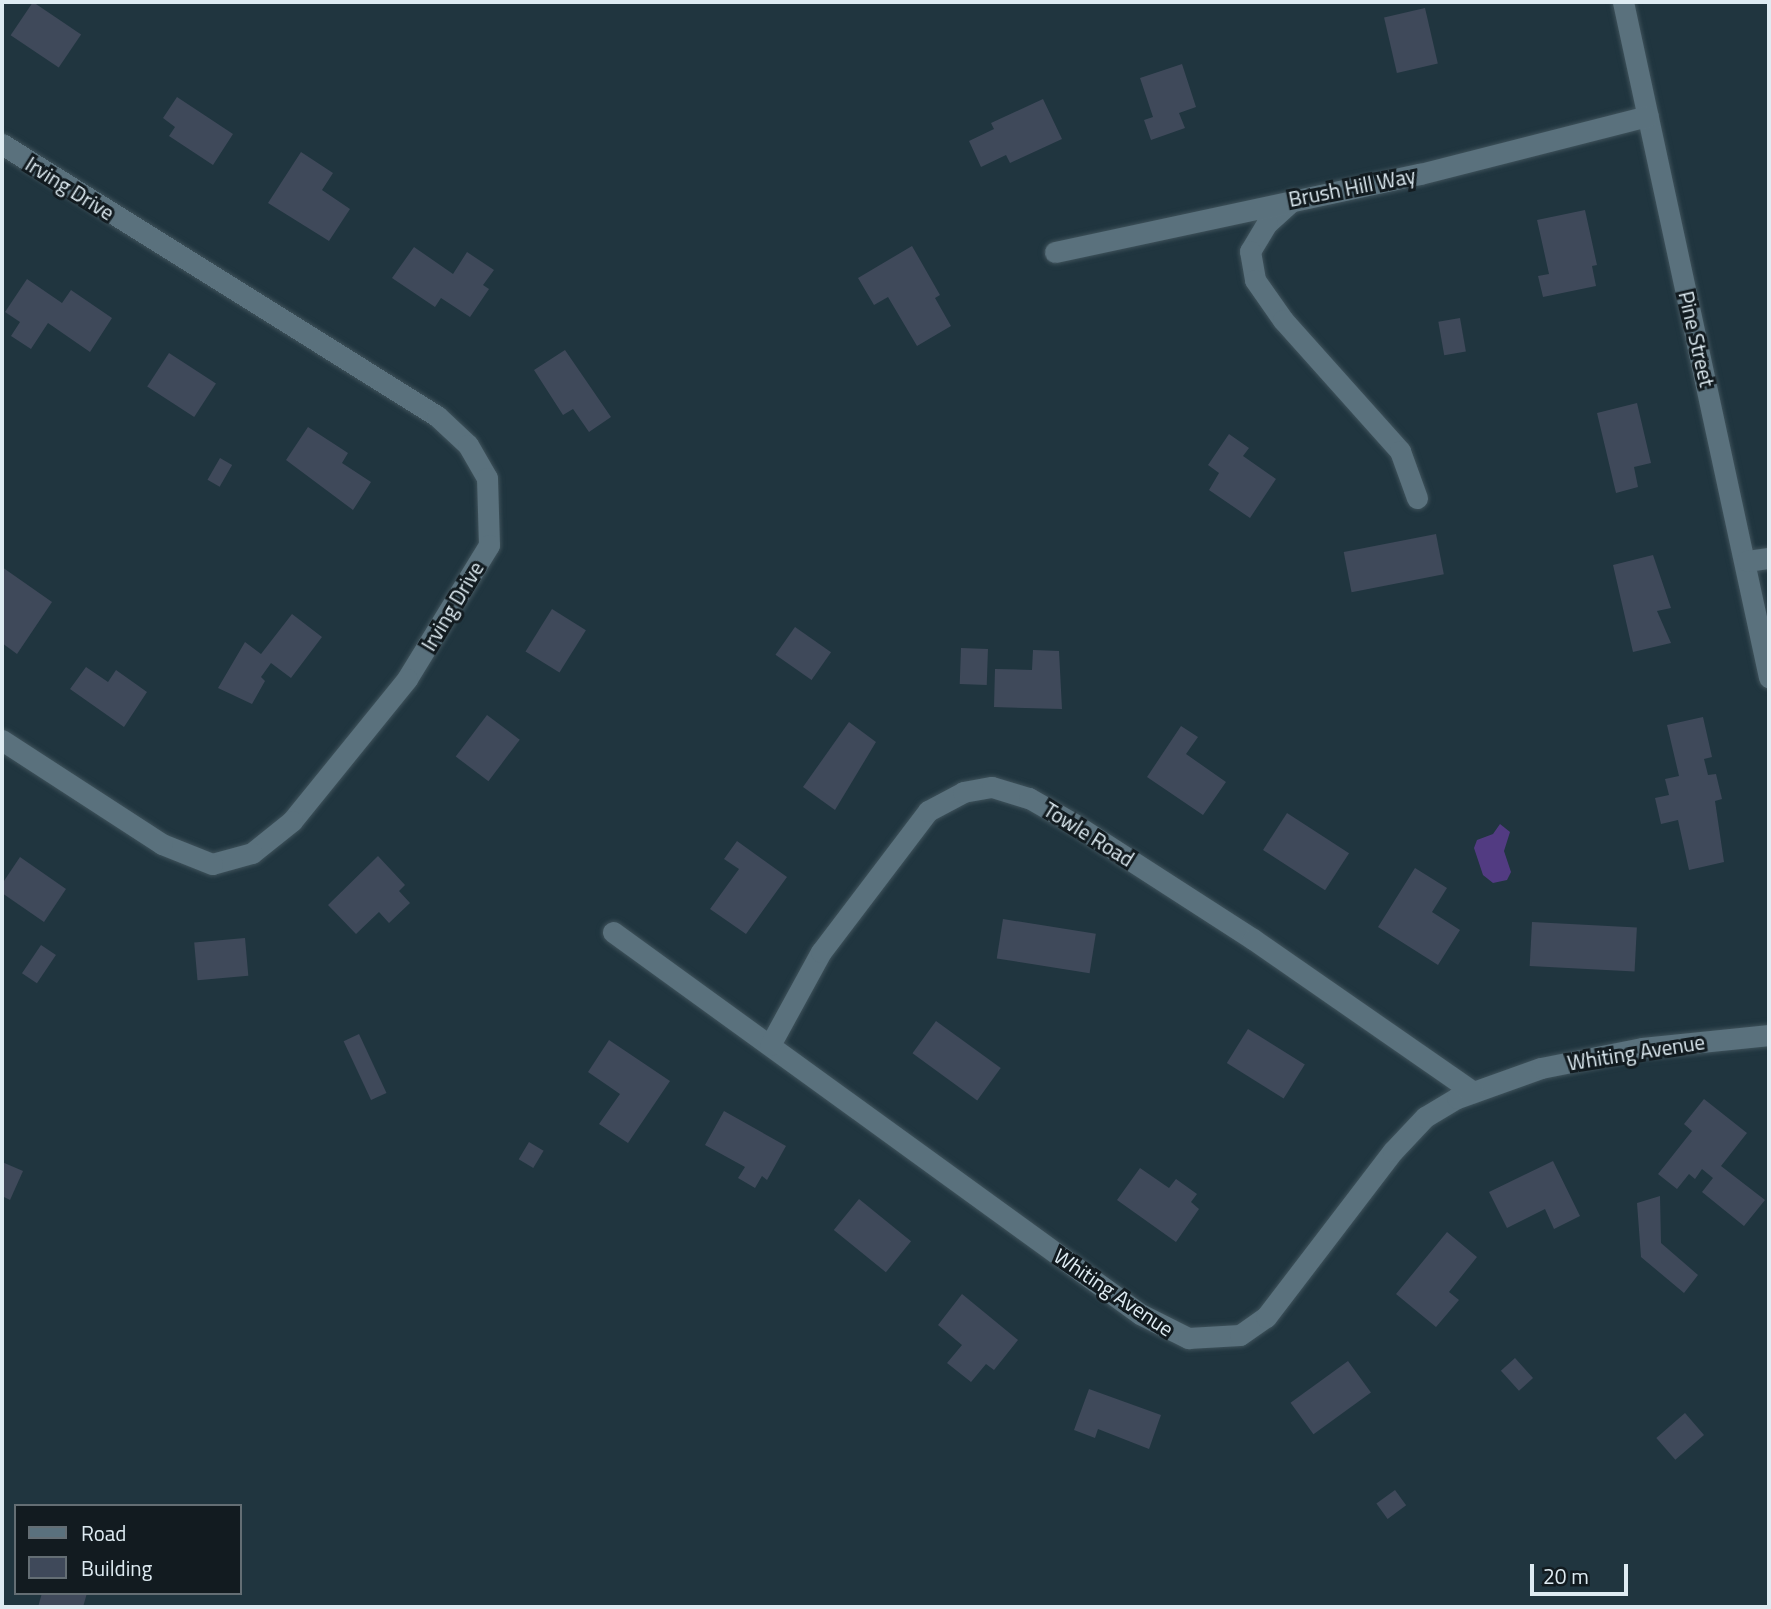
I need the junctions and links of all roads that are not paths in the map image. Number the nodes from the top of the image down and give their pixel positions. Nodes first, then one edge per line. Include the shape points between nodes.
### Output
1 (1623, 2) edge
2 (1648, 116) junction
3 (2, 144) edge
4 (1296, 198) junction
5 (1055, 252) dead end
6 (1417, 498) dead end
7 (1769, 558) edge
8 (1747, 561) junction
9 (1769, 677) edge
10 (2, 740) edge
11 (613, 932) dead end
12 (1769, 1035) edge
13 (770, 1045) junction
14 (1473, 1092) junction

1 - 2 street, Pine Street
2 - 4 street, Brush Hill Way via 1420,173
2 - 8 street, Pine Street
3 - 10 street, Irving Drive via 437,416 468,445 487,478 489,545 408,679 292,821 252,852 212,864 162,844
4 - 5 street, Brush Hill Way
4 - 6 street via 1267,223 1250,251 1255,280 1283,320 1400,451
7 - 8 street
8 - 9 street, Pine Street
11 - 13 street, Whiting Avenue
12 - 14 street, Whiting Avenue via 1642,1048 1541,1068
13 - 14 street, Whiting Avenue via 1140,1314 1180,1336 1208,1340 1240,1335 1266,1317 1392,1151 1425,1117
13 - 14 street, Towle Road via 821,953 928,811 963,792 992,787 1029,798 1076,825 1253,939

